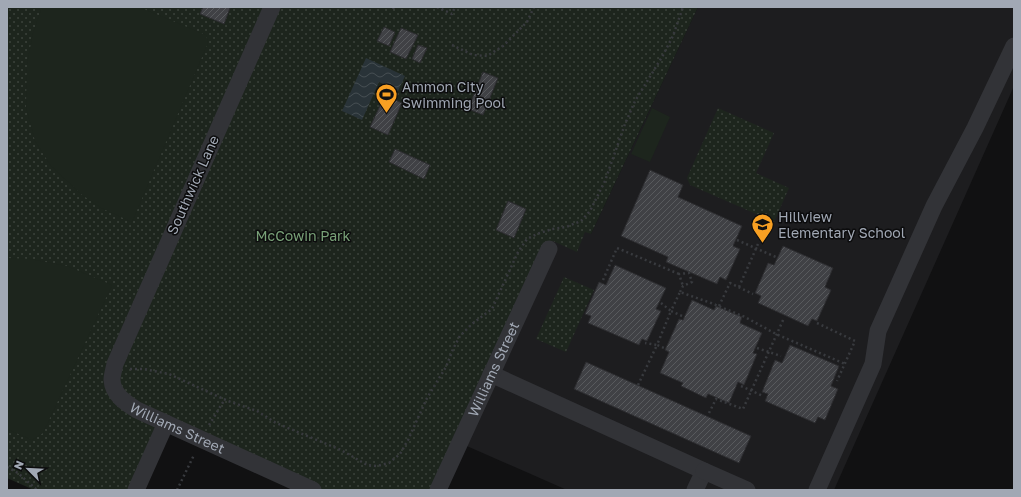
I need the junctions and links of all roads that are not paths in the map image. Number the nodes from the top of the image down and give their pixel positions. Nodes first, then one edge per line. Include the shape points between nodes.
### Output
1 (272, 7) edge
2 (1014, 46) edge
3 (549, 249) dead end
4 (115, 364) joint
5 (491, 374) junction
6 (166, 423) junction
7 (704, 471) junction
8 (136, 490) edge
9 (313, 490) edge
10 (438, 490) edge
11 (695, 490) edge
12 (747, 490) edge
13 (817, 490) edge

1 - 4 street, Southwick Lane
2 - 13 street via 928,220 878,332 874,364
3 - 5 street, Williams Street
4 - 6 street, Williams Street via 112,380 123,402
5 - 7 street
5 - 10 street, Williams Street
6 - 8 street
6 - 9 street, Williams Street
7 - 11 street
7 - 12 street

